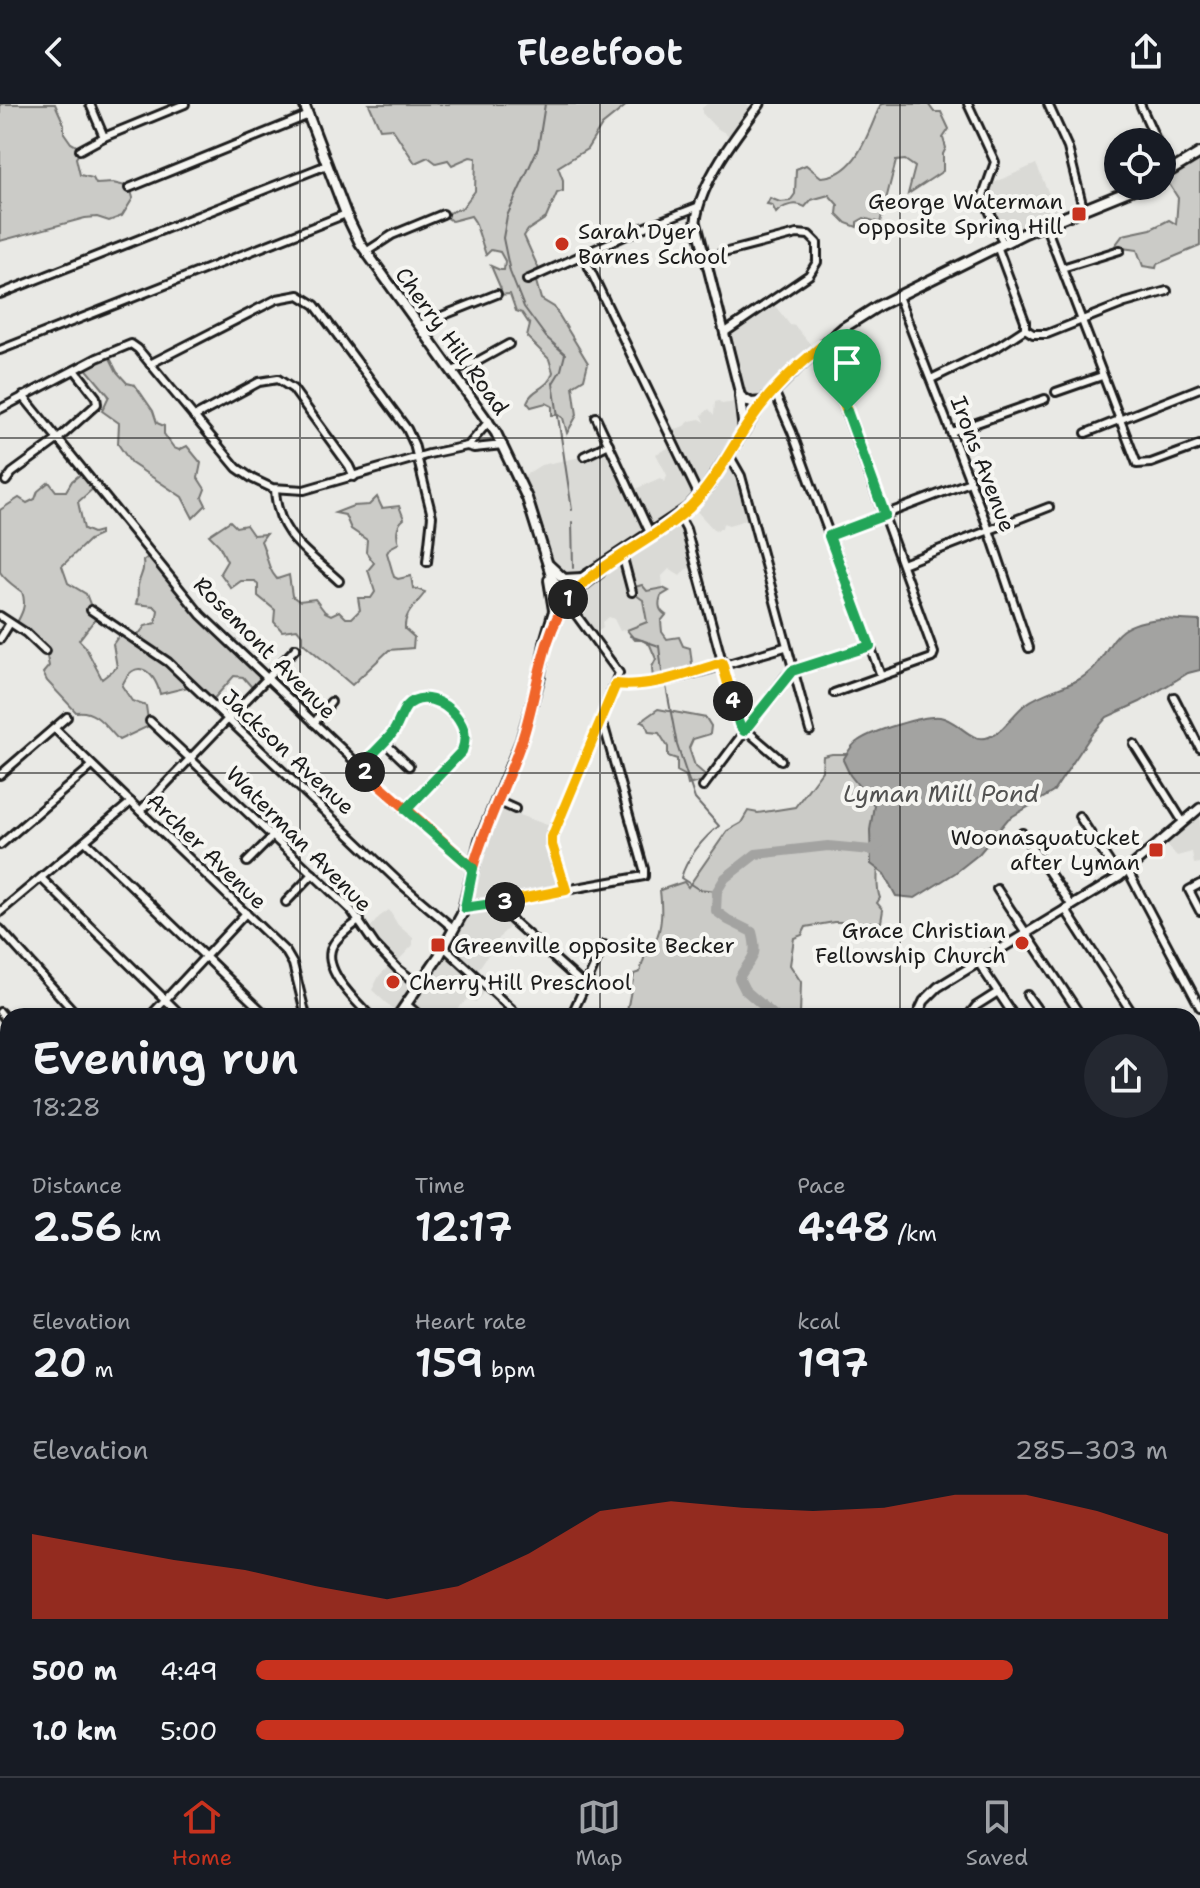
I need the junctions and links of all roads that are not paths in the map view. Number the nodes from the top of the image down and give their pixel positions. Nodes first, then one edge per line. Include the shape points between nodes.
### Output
1 (90, 104) edge
2 (185, 104) edge
3 (304, 104) edge
4 (760, 104) edge
5 (968, 104) edge
6 (1048, 104) edge
7 (1140, 104) edge
8 (309, 115) junction
9 (1151, 128) edge
10 (104, 137) junction
11 (80, 150) dead end
12 (1200, 153) edge
13 (327, 165) junction
14 (1176, 168) edge
15 (129, 188) dead end
16 (1104, 200) edge
17 (697, 207) junction
18 (1083, 208) junction
19 (346, 214) junction
20 (443, 214) dead end
21 (1045, 224) junction
22 (1000, 244) junction
23 (1120, 250) dead end
24 (366, 252) junction
25 (583, 255) junction
26 (704, 258) junction
27 (1062, 268) junction
28 (527, 280) dead end
29 (1167, 291) dead end
30 (0, 294) edge
31 (497, 294) dead end
32 (898, 296) junction
33 (1081, 321) junction
34 (419, 325) junction
35 (1025, 329) junction
36 (724, 333) junction
37 (509, 344) dead end
38 (822, 346) junction
39 (0, 350) edge
40 (150, 364) junction
41 (75, 370) junction
42 (452, 371) junction
43 (1102, 376) junction
44 (931, 379) junction
45 (1200, 388) edge
46 (774, 391) junction
47 (1056, 392) dead end
48 (23, 396) junction
49 (1045, 399) dead end
50 (742, 400) junction
51 (763, 402) junction
52 (0, 409) edge
53 (756, 414) junction
54 (194, 417) junction
55 (596, 417) dead end
56 (1119, 419) junction
57 (489, 421) junction
58 (744, 431) junction
59 (951, 432) junction
60 (1086, 433) dead end
61 (57, 440) junction
62 (609, 444) junction
63 (503, 445) junction
64 (1200, 445) edge
65 (467, 446) junction
66 (729, 455) junction
67 (584, 456) dead end
68 (418, 457) junction
69 (354, 477) junction
70 (6, 481) dead end
71 (970, 482) junction
72 (275, 489) junction
73 (699, 496) junction
74 (1049, 507) dead end
75 (885, 515) junction
76 (679, 516) junction
77 (989, 530) junction
78 (651, 535) junction
79 (829, 536) junction
80 (543, 544) junction
81 (622, 554) junction
82 (427, 562) dead end
83 (902, 564) junction
84 (548, 565) junction
85 (582, 578) junction
86 (339, 581) dead end
87 (632, 592) dead end
88 (565, 598) junction
89 (91, 610) dead end
90 (553, 614) junction
91 (0, 616) edge
92 (10, 623) junction
93 (0, 639) edge
94 (870, 646) junction
95 (785, 647) junction
96 (296, 648) dead end
97 (1029, 648) dead end
98 (45, 651) dead end
99 (722, 663) junction
100 (792, 671) junction
101 (881, 676) junction
102 (269, 679) junction
103 (539, 679) junction
104 (616, 684) junction
105 (834, 693) dead end
106 (1174, 697) dead end
107 (331, 702) dead end
108 (67, 717) dead end
109 (227, 719) junction
110 (150, 721) dead end
111 (600, 721) junction
112 (314, 723) junction
113 (55, 729) junction
114 (744, 731) junction
115 (810, 731) dead end
116 (384, 742) junction
117 (1134, 744) dead end
118 (1200, 748) edge
119 (191, 758) junction
120 (781, 760) dead end
121 (92, 766) junction
122 (409, 766) dead end
123 (360, 767) junction
124 (0, 775) edge
125 (703, 787) dead end
126 (497, 801) junction
127 (131, 802) junction
128 (515, 809) dead end
129 (1200, 809) edge
130 (406, 810) junction
131 (140, 811) junction
132 (1079, 816) dead end
133 (1183, 822) junction
134 (1022, 833) dead end
135 (273, 836) junction
136 (85, 841) junction
137 (0, 845) edge
138 (247, 862) dead end
139 (473, 868) junction
140 (1128, 871) junction
141 (313, 874) junction
142 (1119, 877) junction
143 (41, 878) junction
144 (1200, 884) edge
145 (997, 889) dead end
146 (566, 890) junction
147 (286, 902) dead end
148 (494, 904) junction
149 (465, 908) junction
150 (1068, 908) junction
151 (1200, 911) edge
152 (0, 912) edge
153 (246, 913) junction
154 (360, 920) junction
155 (0, 929) edge
156 (454, 929) junction
157 (1025, 934) junction
158 (604, 945) dead end
159 (444, 947) junction
160 (206, 956) junction
161 (978, 962) junction
162 (419, 985) junction
163 (585, 986) junction
164 (998, 992) junction
165 (1027, 995) dead end
166 (166, 999) junction
167 (406, 1004) junction
168 (1200, 1007) edge
169 (71, 1008) edge
170 (158, 1008) edge
171 (174, 1008) edge
172 (259, 1008) edge
173 (304, 1008) edge
174 (363, 1008) edge
175 (403, 1008) edge
176 (411, 1008) edge
177 (510, 1008) edge
178 (575, 1008) edge
179 (922, 1008) edge
180 (974, 1008) edge
181 (1009, 1008) edge
182 (1036, 1008) edge
183 (1076, 1008) edge
184 (1129, 1008) edge

1 - 10 street
2 - 10 street
3 - 8 main road, Cherry Hill Road
4 - 17 street
5 - 22 street via 995,162 983,196
6 - 18 street via 1068,148
7 - 9 street
8 - 13 main road, Cherry Hill Road
8 - 15 street
10 - 11 street
12 - 14 main road
13 - 19 main road, Cherry Hill Road
13 - 30 street
16 - 18 main road
17 - 25 street
17 - 26 street
18 - 21 main road
19 - 24 main road, Cherry Hill Road
19 - 39 street
20 - 24 street
21 - 22 main road
21 - 27 street
22 - 32 main road
22 - 35 street
23 - 27 street
24 - 34 main road, Cherry Hill Road
25 - 28 street
25 - 73 street
26 - 36 street
26 - 36 street via 797,234 809,235 817,243 817,262 809,275
27 - 33 street
29 - 33 street
31 - 34 street
32 - 38 main road via 852,321
32 - 44 street, Irons Avenue
33 - 35 street via 1042,335
33 - 43 street
34 - 42 main road, Cherry Hill Road
35 - 44 street
36 - 50 street
37 - 42 street
38 - 46 main road
38 - 75 street
40 - 41 street via 131,344
40 - 54 street
40 - 68 street via 270,302 299,295 315,305 394,411
41 - 48 street
41 - 61 street via 97,404
42 - 57 main road, Cherry Hill Road
43 - 47 street
43 - 56 street
44 - 59 street, Irons Avenue
45 - 56 street
46 - 51 main road
46 - 79 street
48 - 52 street
48 - 61 street, Rosemont Avenue
49 - 59 street
50 - 51 main road
50 - 53 main road
50 - 58 main road
51 - 53 main road
53 - 58 main road
54 - 69 street via 259,382 278,379 301,401
54 - 72 street via 237,468
55 - 62 street
56 - 60 street
56 - 64 street via 1140,466
57 - 63 main road, Cherry Hill Road
57 - 65 street
58 - 66 main road
59 - 71 street, Irons Avenue
61 - 70 street
61 - 102 street, Rosemont Avenue via 201,615
62 - 67 street
62 - 78 street
63 - 65 street
63 - 80 main road, Cherry Hill Road
65 - 68 street
66 - 73 main road
66 - 95 street via 741,476
68 - 69 street
68 - 82 street via 432,516
69 - 72 street via 304,490
71 - 75 street
71 - 77 street, Irons Avenue
72 - 86 street via 276,509 290,535
73 - 76 main road
74 - 77 street
75 - 79 street
75 - 83 street
76 - 78 main road
76 - 99 street
77 - 83 street
77 - 97 street, Irons Avenue
78 - 81 main road
79 - 94 street
80 - 84 main road, Cherry Hill Road
80 - 90 main road
81 - 85 main road
81 - 87 street
81 - 88 main road
83 - 101 street via 934,653
84 - 85 main road via 566,579
84 - 88 main road, Cherry Hill Road
85 - 88 main road
88 - 90 main road
88 - 103 main road
88 - 104 street via 617,668
89 - 109 street, Jackson Avenue via 168,662
90 - 103 main road
91 - 92 street
92 - 93 street
92 - 98 street
94 - 100 street
94 - 101 street
95 - 99 street
95 - 100 street
96 - 102 street
99 - 104 street via 662,680
99 - 114 street
100 - 114 street
100 - 115 street
101 - 105 street
102 - 109 street
102 - 112 street, Rosemont Avenue
103 - 126 main road
104 - 111 street
106 - 118 street
107 - 112 street
108 - 113 street
109 - 119 street
109 - 156 street, Jackson Avenue
110 - 119 street, Waterman Avenue
111 - 146 street via 552,837
111 - 146 street via 644,876
112 - 123 street, Rosemont Avenue
113 - 121 street, Archer Avenue
113 - 124 street
114 - 120 street
114 - 125 street
116 - 122 street
116 - 123 street
116 - 130 street via 407,707 421,699 446,706 464,730 460,754
117 - 133 street
119 - 131 street
119 - 135 street, Waterman Avenue
121 - 127 street, Archer Avenue
121 - 137 street
123 - 130 street, Rosemont Avenue
126 - 128 street
126 - 139 main road
127 - 131 street, Archer Avenue
127 - 136 street
129 - 133 street
130 - 139 street, Rosemont Avenue
131 - 153 street, Archer Avenue
132 - 142 street
133 - 140 street
134 - 150 street
135 - 138 street
135 - 141 street, Waterman Avenue
136 - 143 street
136 - 160 street
139 - 149 main road
140 - 142 street
140 - 168 street
141 - 147 street
141 - 154 street, Waterman Avenue
142 - 150 street
143 - 152 street
143 - 166 street
144 - 151 street via 1189,890
145 - 157 street
146 - 148 street
148 - 149 street
148 - 163 street
149 - 156 main road
150 - 157 street
150 - 184 street
153 - 160 street
153 - 173 street, Archer Avenue via 291,958
154 - 162 street, Waterman Avenue via 384,956
154 - 174 street via 334,943 331,957 343,986
155 - 169 street
156 - 159 main road
157 - 161 street
157 - 183 street
158 - 163 street
159 - 162 main road
159 - 177 street
160 - 166 street
160 - 172 street
161 - 164 street
161 - 179 street via 932,992
162 - 167 main road
163 - 178 street
164 - 180 street
164 - 181 street
165 - 182 street
166 - 170 street
166 - 171 street
167 - 175 main road
167 - 176 street

